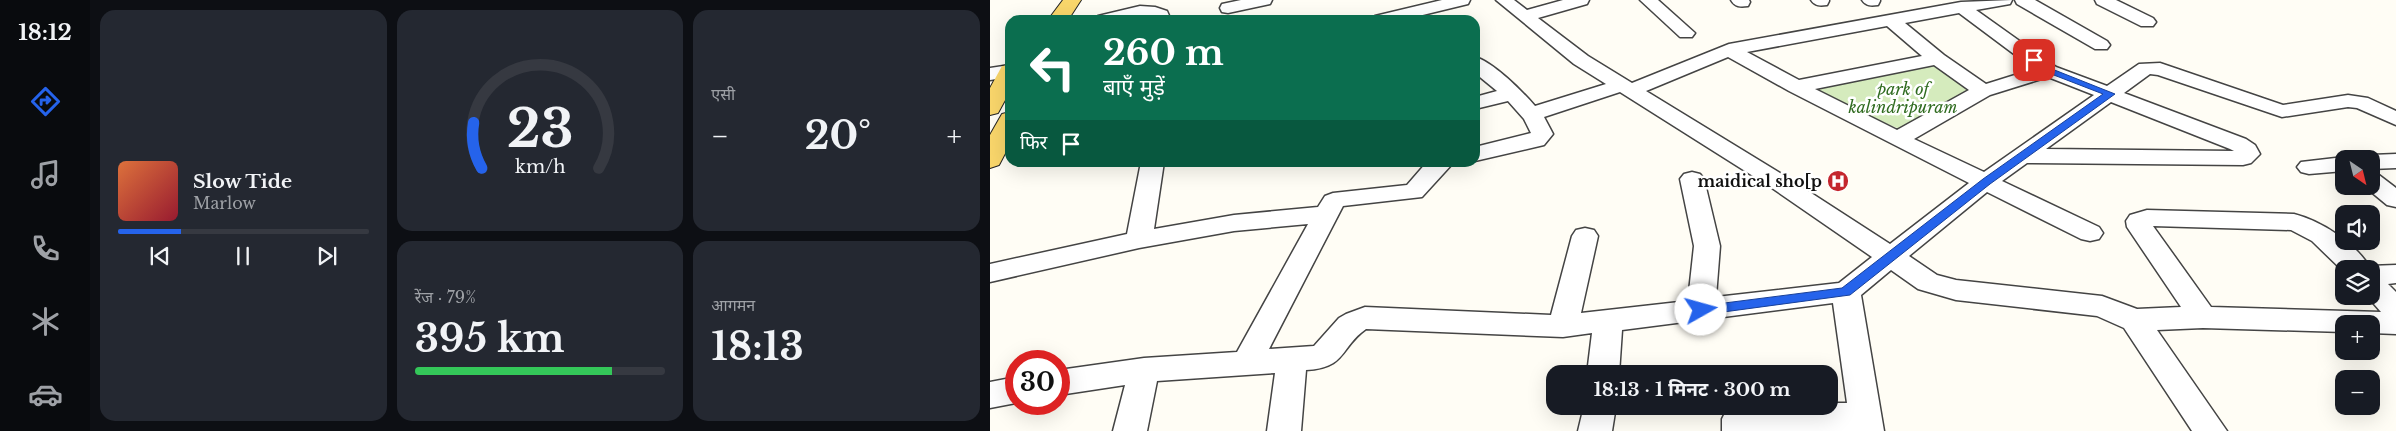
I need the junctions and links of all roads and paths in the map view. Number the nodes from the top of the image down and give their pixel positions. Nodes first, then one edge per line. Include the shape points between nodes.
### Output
1 (1052, 0) edge
2 (1072, 0) edge
3 (1264, 0) edge
4 (1462, 0) edge
5 (1504, 0) edge
6 (1581, 0) edge
7 (1648, 0) edge
8 (2004, 0) edge
9 (2023, 0) edge
10 (2103, 0) edge
11 (1228, 8) dead end
12 (1961, 8) junction
13 (1042, 15) edge
14 (1062, 15) edge
15 (1126, 15) edge
16 (1161, 15) edge
17 (1425, 15) edge
18 (1525, 16) junction
19 (1890, 20) junction
20 (2147, 22) dead end
21 (1686, 32) dead end
22 (2101, 45) dead end
23 (1729, 50) junction
24 (1938, 59) junction
25 (1480, 67) edge
26 (2049, 71) junction
27 (1005, 72) edge
28 (990, 74) edge
29 (1005, 80) edge
30 (1796, 87) junction
31 (1627, 88) junction
32 (1983, 91) junction
33 (1510, 94) junction
34 (2110, 94) junction
35 (1480, 102) edge
36 (990, 108) edge
37 (1530, 114) junction
38 (2396, 119) edge
39 (1005, 129) edge
40 (1897, 139) junction
41 (1480, 153) edge
42 (2024, 156) junction
43 (990, 160) edge
44 (2396, 161) edge
45 (2380, 162) edge
46 (2335, 165) edge
47 (1152, 167) edge
48 (1436, 167) edge
49 (2309, 167) dead end
50 (1692, 179) dead end
51 (1987, 181) junction
52 (2380, 187) edge
53 (2396, 200) edge
54 (1326, 214) junction
55 (2090, 233) dead end
56 (1585, 236) dead end
57 (1139, 240) junction
58 (1890, 257) junction
59 (2348, 260) edge
60 (990, 273) edge
61 (2396, 274) edge
62 (2380, 275) edge
63 (1846, 292) junction
64 (2380, 293) edge
65 (1701, 310) junction
66 (2396, 310) edge
67 (2203, 317) junction
68 (1608, 320) junction
69 (2134, 320) junction
70 (2396, 323) edge
71 (1563, 326) junction
72 (1292, 360) junction
73 (1247, 362) junction
74 (1604, 365) edge
75 (1144, 370) junction
76 (1070, 382) edge
77 (1005, 392) edge
78 (990, 395) edge
79 (1598, 415) edge
80 (1866, 423) edge
81 (1130, 431) edge
82 (1284, 431) edge
83 (1595, 431) edge
84 (1739, 431) edge
85 (2210, 431) edge

1 - 13 main road
2 - 14 main road
3 - 11 street
4 - 17 street
5 - 18 street
6 - 18 street
7 - 21 street
8 - 12 street
9 - 22 street
10 - 20 street
12 - 19 street
12 - 26 street
15 - 16 street via 1155,11
18 - 31 street via 1581,60
19 - 23 street
19 - 24 street
23 - 30 street
23 - 31 street
24 - 30 street
24 - 32 street
25 - 33 street
26 - 32 street
26 - 34 street
27 - 28 street
29 - 36 main road
30 - 40 street
31 - 37 street
31 - 58 street via 1780,183
32 - 40 street
33 - 35 street
33 - 37 street
34 - 38 street via 2151,67 2282,111 2348,101 2361,102
34 - 42 street
34 - 42 street via 2238,144 2250,154 2243,158
37 - 41 street via 1542,134 1536,140
39 - 43 main road
40 - 51 street
42 - 51 street
44 - 45 street
46 - 49 street
47 - 57 street
48 - 54 street via 1427,173 1421,187 1405,195 1342,198 1334,201
50 - 65 street via 1707,246
51 - 55 street
51 - 58 street
52 - 53 street
54 - 57 street via 1234,223
54 - 73 street
56 - 71 street
57 - 60 street
58 - 63 street
58 - 69 street via 1928,282 1956,290 2102,306
59 - 67 street via 2322,234 2294,222 2147,218 2139,221
61 - 62 street
63 - 65 street
63 - 80 street
64 - 66 street
65 - 68 street
67 - 69 street
67 - 70 street
68 - 71 street
68 - 74 street
69 - 85 street
71 - 72 street via 1365,318 1346,327 1326,356
72 - 73 street
72 - 82 street
73 - 75 street
75 - 76 street
75 - 81 street
77 - 78 street
79 - 83 street
80 - 84 street via 1739,419

